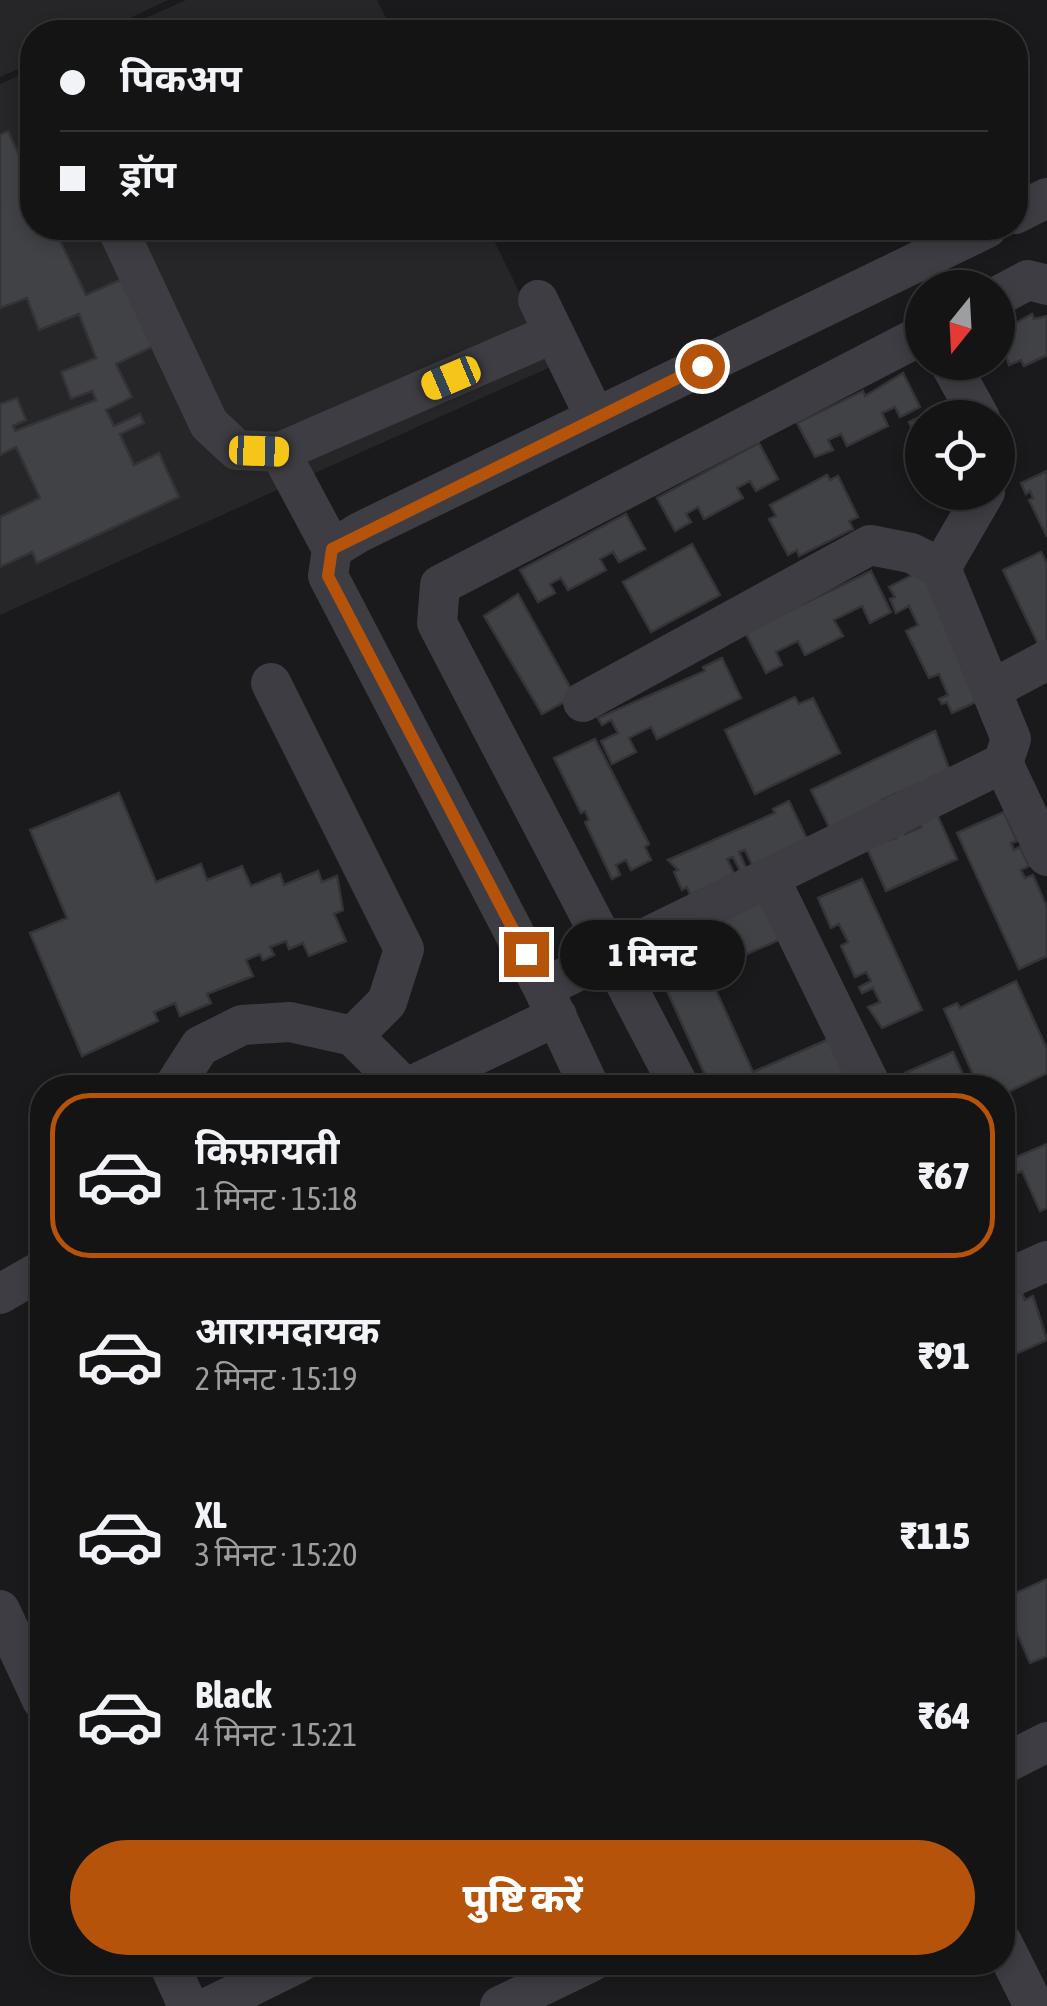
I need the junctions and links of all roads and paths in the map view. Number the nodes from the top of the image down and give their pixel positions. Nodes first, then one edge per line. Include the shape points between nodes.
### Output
1 (122, 240) edge
2 (962, 240) edge
3 (1047, 285) edge
4 (1015, 287) edge
5 (905, 344) edge
6 (595, 418) junction
7 (280, 452) junction
8 (975, 510) edge
9 (332, 549) junction
10 (941, 568) junction
11 (1047, 660) edge
12 (271, 682) dead end
13 (991, 690) junction
14 (583, 702) dead end
15 (1003, 763) junction
16 (1047, 856) edge
17 (768, 877) junction
18 (613, 954) junction
19 (550, 1002) junction
20 (362, 1045) junction
21 (181, 1075) edge
22 (393, 1075) edge
23 (428, 1075) edge
24 (584, 1075) edge
25 (674, 1075) edge
26 (866, 1075) edge
27 (1047, 1262) edge
28 (1015, 1276) edge
29 (30, 1277) edge
30 (0, 1294) edge
31 (0, 1610) edge
32 (9, 1654) edge
33 (30, 1683) edge
34 (1047, 1742) edge
35 (1015, 1758) edge
36 (1015, 1968) edge
37 (174, 1975) edge
38 (274, 1975) edge
39 (565, 1975) edge
40 (188, 2006) edge
41 (211, 2006) edge
42 (500, 2006) edge
43 (1034, 2006) edge

1 - 7 street via 209,424 237,450
2 - 6 street
3 - 4 street via 1028,280
5 - 18 street via 440,584 436,623
6 - 7 street via 546,317
6 - 9 street
7 - 9 street
8 - 10 street
9 - 19 street via 328,576
10 - 13 street
10 - 14 street via 911,553 870,545
11 - 13 street
12 - 20 street via 404,950 387,1002
13 - 15 street via 1011,739
15 - 16 street
15 - 17 street
17 - 18 street
17 - 26 street
18 - 19 street
18 - 25 street
19 - 23 street
19 - 24 street
20 - 21 street via 290,1022 242,1026 200,1046
20 - 22 street
27 - 28 street
29 - 30 street
31 - 32 street
32 - 33 street
34 - 35 street
36 - 43 street
37 - 40 street
38 - 41 street
39 - 42 street

